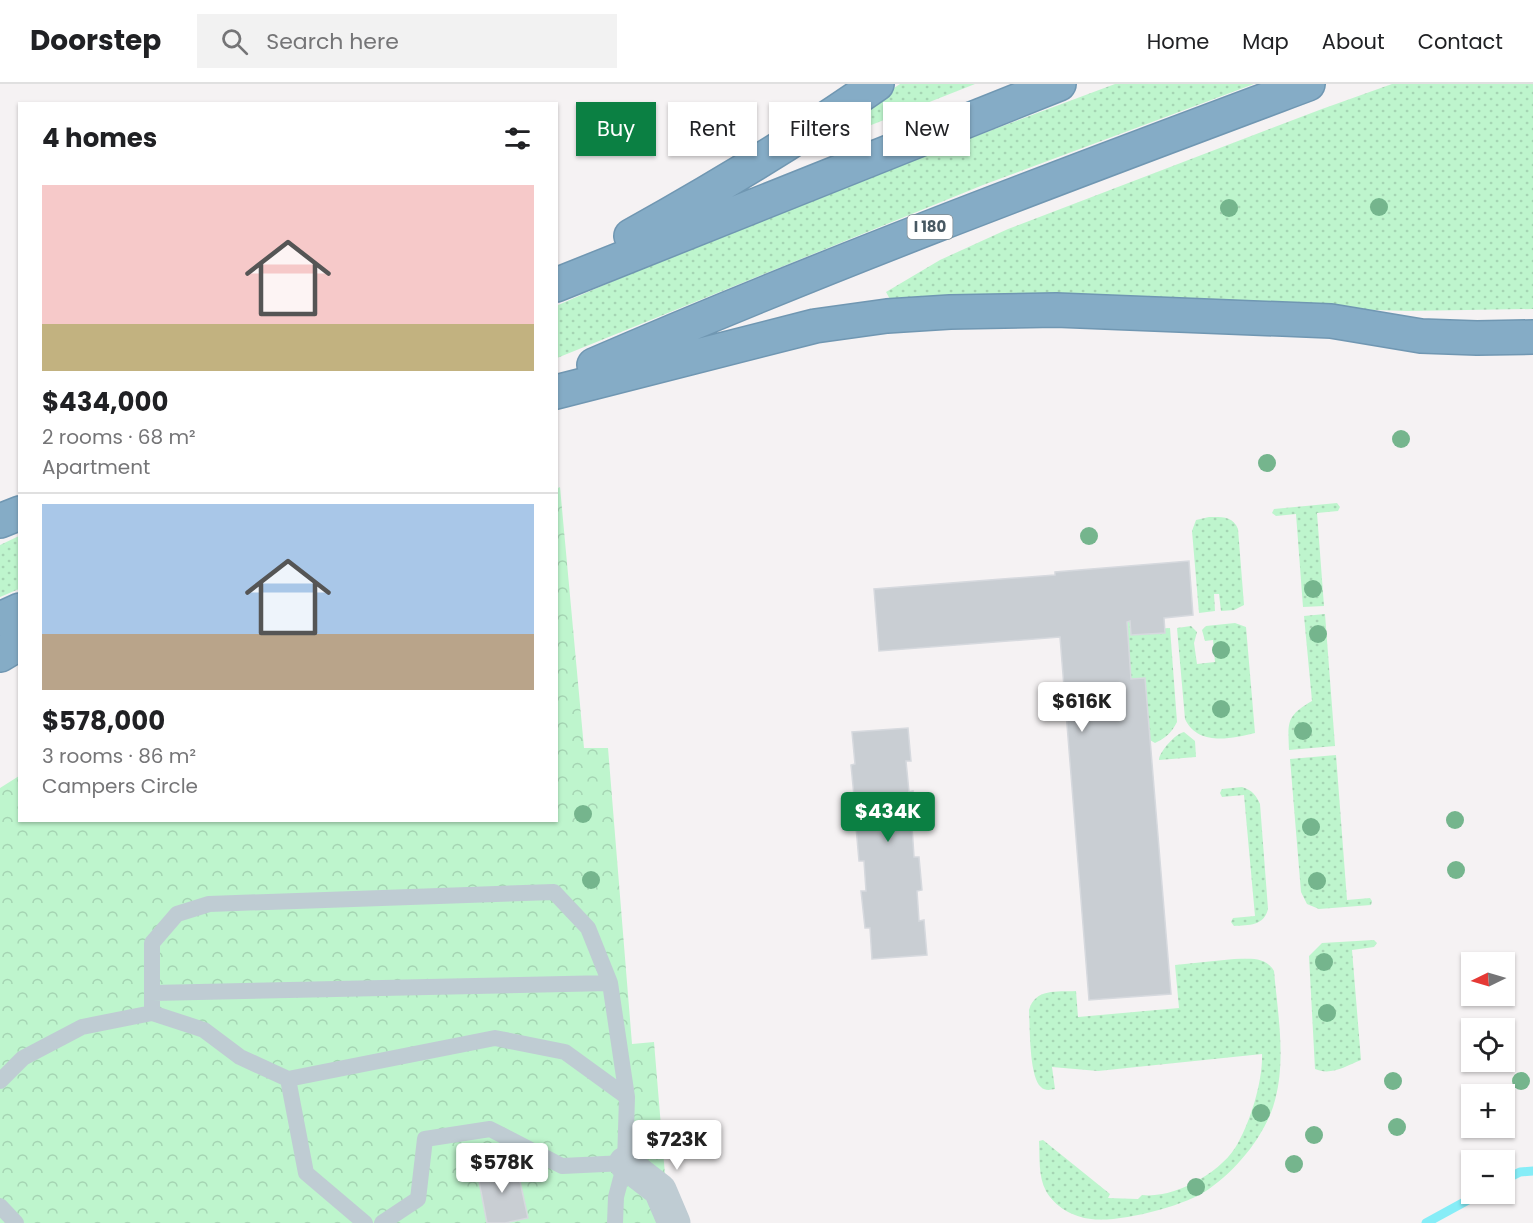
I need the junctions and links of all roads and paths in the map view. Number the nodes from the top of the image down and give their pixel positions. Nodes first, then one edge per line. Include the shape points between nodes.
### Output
1 (877, 84) edge
2 (1059, 84) edge
3 (1308, 84) edge
4 (558, 276) edge
5 (558, 284) edge
6 (1533, 337) edge
7 (558, 380) edge
8 (558, 391) edge
9 (18, 494) edge
10 (0, 498) edge
11 (18, 514) edge
12 (0, 521) edge
13 (18, 611) edge
14 (0, 619) edge
15 (18, 645) edge
16 (0, 655) edge
17 (610, 983) junction
18 (152, 993) junction
19 (152, 1013) junction
20 (288, 1079) junction
21 (0, 1081) edge
22 (627, 1096) junction
23 (625, 1163) junction
24 (0, 1206) edge
25 (16, 1223) edge
26 (365, 1223) edge
27 (382, 1223) edge
28 (615, 1223) edge
29 (674, 1223) edge

1 - 4 highway via 726,183
2 - 5 highway
3 - 7 highway, I 180 via 907,236
6 - 8 highway via 1421,336 1331,321 1056,310 950,312 815,326
9 - 10 highway
11 - 12 highway
13 - 14 highway
15 - 16 highway
17 - 18 lane
17 - 18 lane via 588,928 554,892 209,904 177,914 152,943
17 - 22 lane
18 - 19 lane
19 - 20 lane via 204,1030 240,1057
19 - 21 lane via 82,1027 23,1058
20 - 22 lane via 495,1038 564,1052
20 - 26 lane via 306,1173
22 - 23 lane
23 - 27 lane via 562,1166 490,1129 424,1139 418,1199
23 - 28 lane via 616,1197
23 - 29 street via 660,1190
24 - 25 lane

